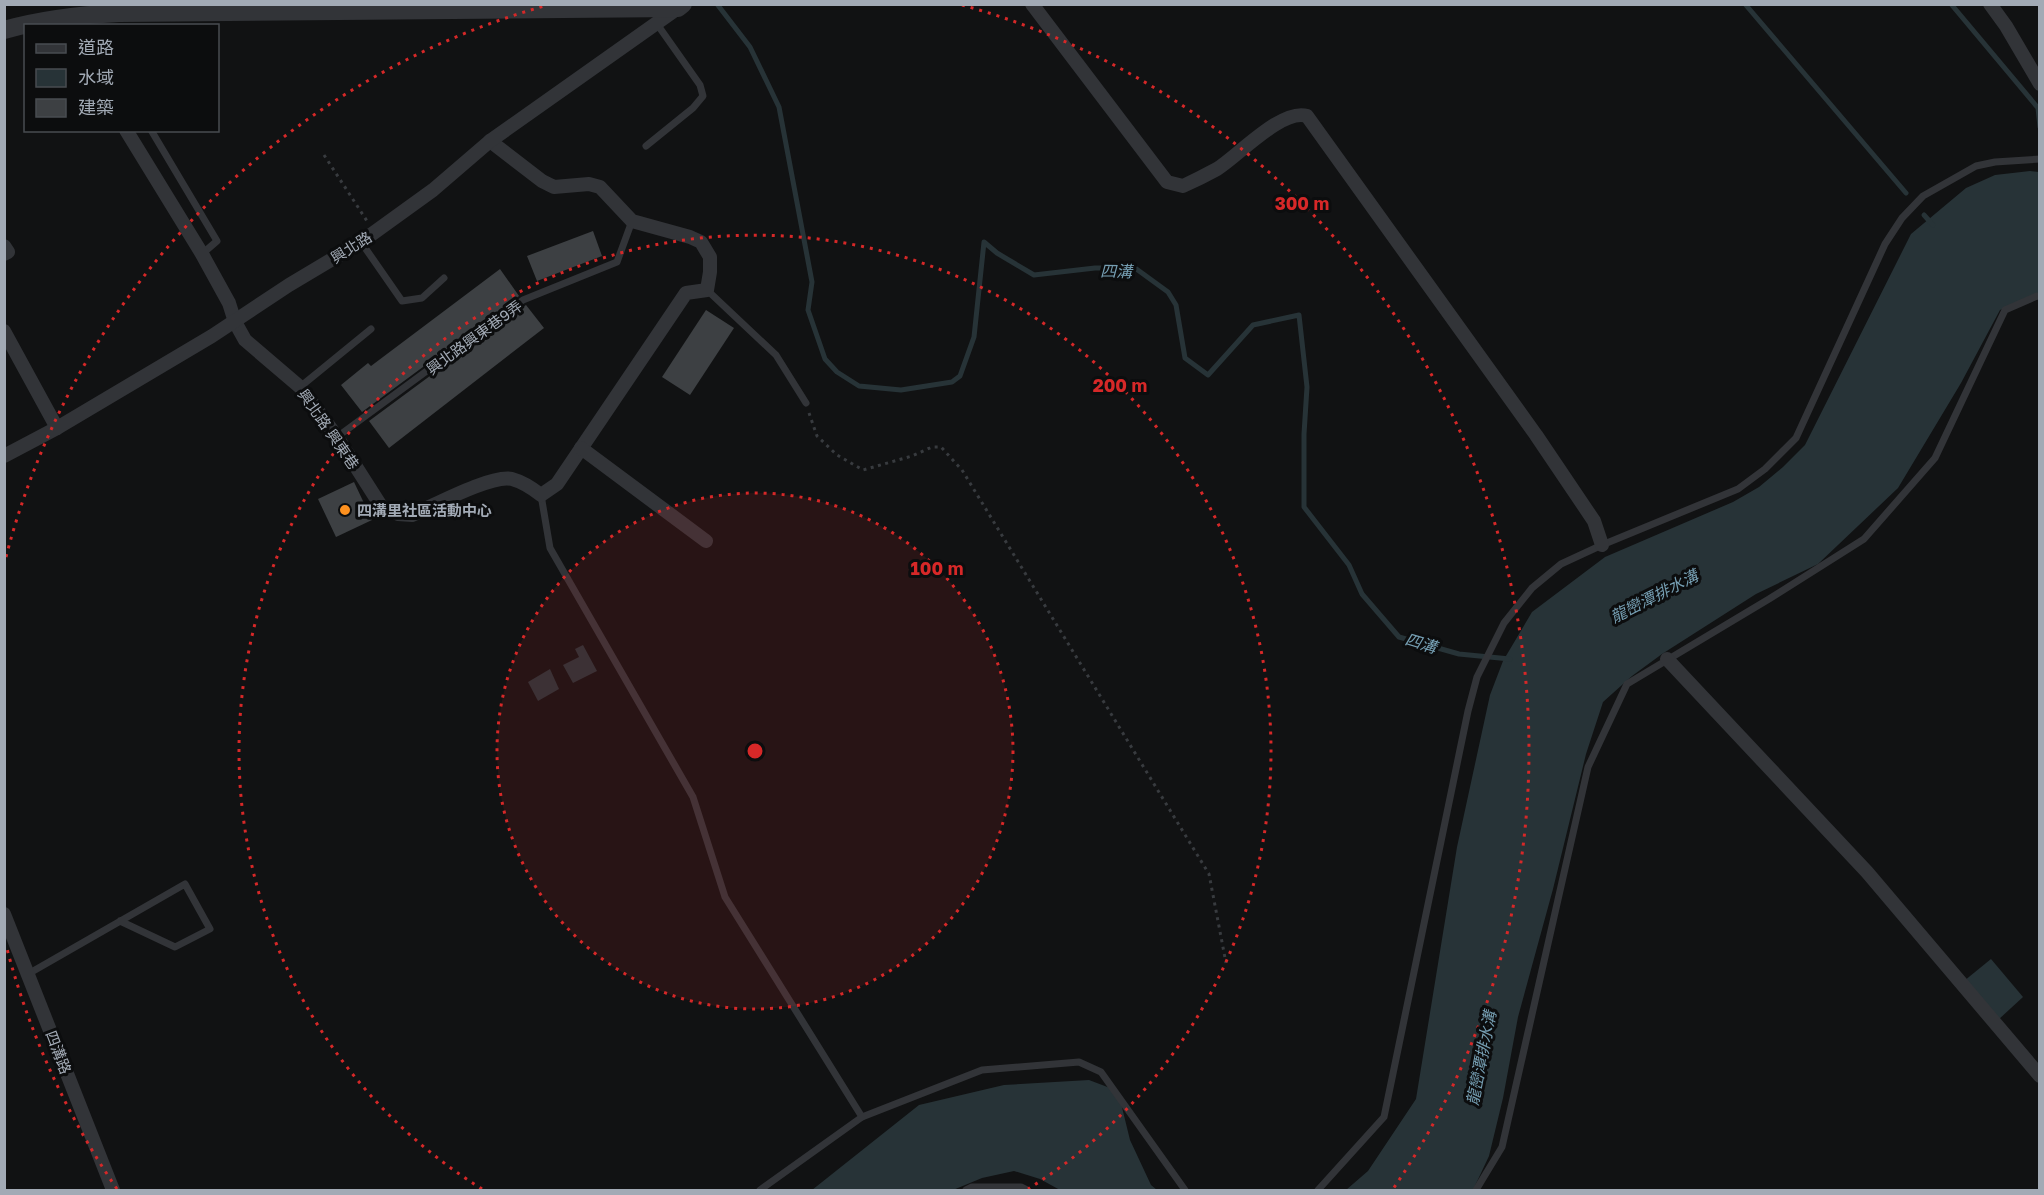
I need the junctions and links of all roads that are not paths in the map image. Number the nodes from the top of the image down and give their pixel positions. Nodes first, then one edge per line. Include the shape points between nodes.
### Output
1 (1032, 4) edge
2 (1990, 4) edge
3 (680, 6) edge
4 (70, 21) edge
5 (24, 24) edge
6 (25, 24) edge
7 (657, 24) junction
8 (4, 30) edge
9 (2040, 84) edge
10 (127, 132) edge
11 (152, 132) edge
12 (490, 141) junction
13 (646, 146) dead end
14 (2040, 159) edge
15 (632, 221) junction
16 (361, 242) junction
17 (4, 246) edge
18 (4, 254) edge
19 (202, 254) junction
20 (444, 278) dead end
21 (707, 290) junction
22 (2040, 297) edge
23 (234, 322) junction
24 (371, 330) dead end
25 (4, 331) edge
26 (300, 387) junction
27 (806, 403) road end
28 (57, 428) junction
29 (337, 437) junction
30 (581, 448) junction
31 (4, 456) edge
32 (541, 495) junction
33 (706, 541) dead end
34 (1602, 545) junction
35 (1667, 659) junction
36 (4, 914) edge
37 (120, 921) junction
38 (28, 974) junction
39 (2040, 1076) edge
40 (862, 1117) junction
41 (113, 1191) edge
42 (760, 1191) edge
43 (966, 1191) edge
44 (1027, 1191) edge
45 (1185, 1191) edge
46 (1318, 1191) edge
47 (1476, 1191) edge

1 - 34 street via 1167,182 1183,186 1217,169 1285,120 1300,114 1307,116 1536,435 1594,521
2 - 9 street
3 - 4 street via 119,13
3 - 7 street, 興北路
4 - 6 street
5 - 8 street
7 - 12 street, 興北路
7 - 13 lane via 700,85 703,96
10 - 19 street, 興北路 興東巷
11 - 19 lane via 217,241
12 - 15 street via 554,187 600,186
12 - 16 street, 興北路 via 434,190
14 - 34 lane via 1976,166 1923,196 1902,218 1885,244 1796,438 1765,469 1738,489
15 - 21 street via 701,242 710,257
15 - 29 lane, 興北路興東巷9弄 via 617,262 523,300
16 - 20 lane via 402,300 422,298
16 - 23 street, 興北路
17 - 18 street via 8,252
19 - 23 street, 興北路 興東巷 via 229,303
21 - 27 lane via 776,355
21 - 30 street via 686,293
22 - 35 lane via 2005,310 1935,458 1864,539
23 - 26 street, 興北路 興東巷 via 245,340
23 - 28 street, 興北路
24 - 26 lane
25 - 28 street
26 - 29 street, 興北路 興東巷
28 - 31 street, 興北路
29 - 32 street, 興北路 興東巷 via 381,506 398,514 412,515 492,480 510,478
30 - 32 street via 557,484
30 - 33 street
32 - 40 lane via 550,548 693,797 725,897
34 - 46 lane via 1561,564 1532,588 1504,623 1477,676 1384,1117
35 - 39 street via 1867,872
35 - 47 lane via 1627,684 1588,767 1502,1147
36 - 38 street, 四溝路
37 - 37 lane via 185,884 210,929 175,947
37 - 38 lane
38 - 41 street, 四溝路
40 - 42 lane
40 - 45 lane via 982,1070 1079,1062 1101,1072
43 - 44 lane via 1021,1186

